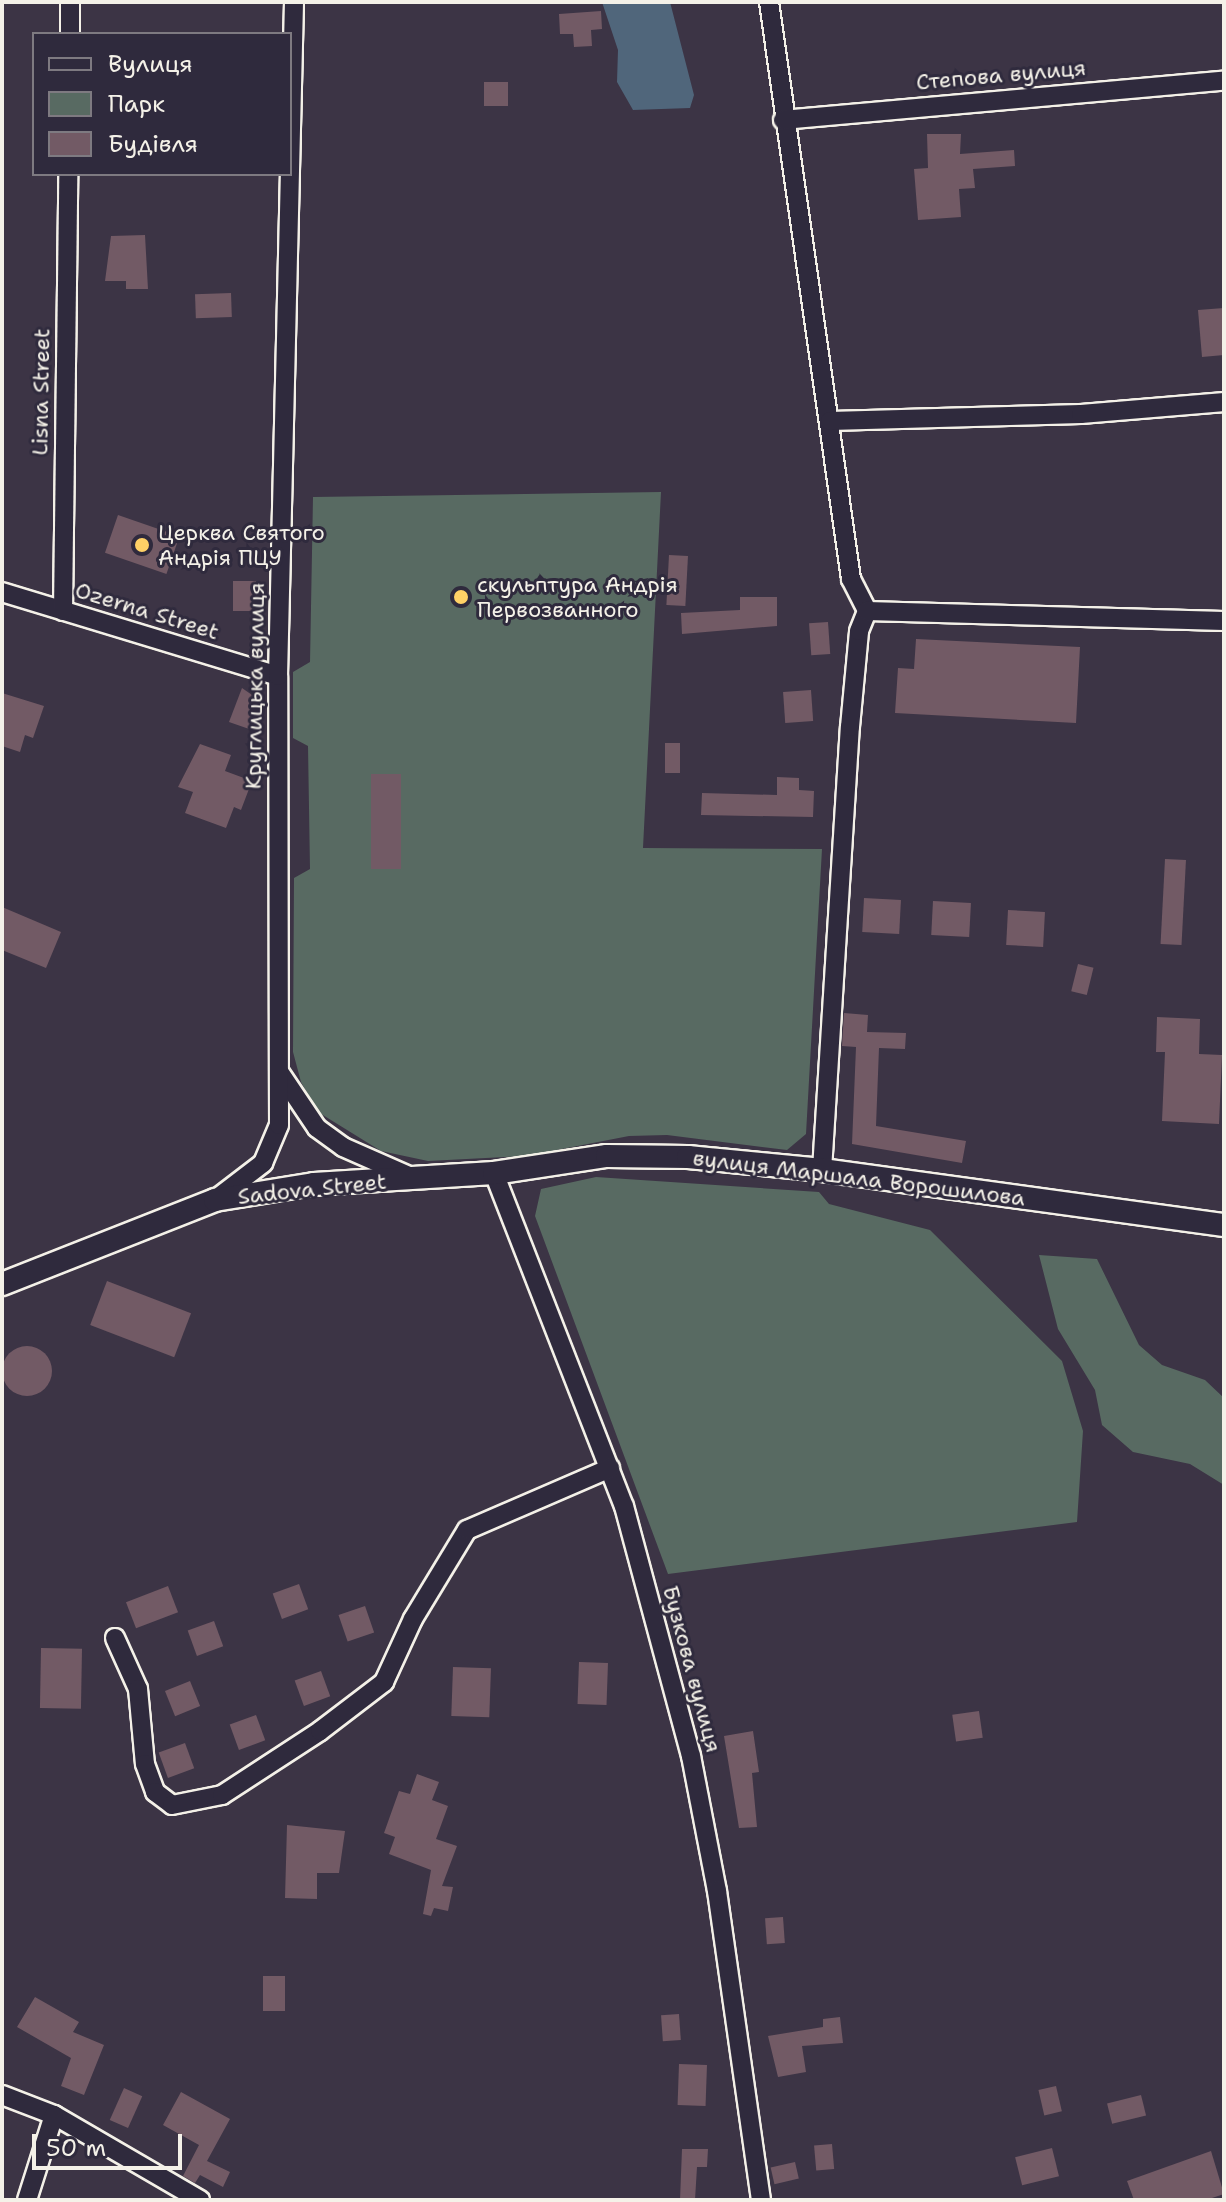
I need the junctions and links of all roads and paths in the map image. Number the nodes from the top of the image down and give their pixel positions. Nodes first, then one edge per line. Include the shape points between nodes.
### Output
1 (70, 2) edge
2 (294, 2) edge
3 (769, 2) edge
4 (70, 32) edge
5 (1224, 81) edge
6 (292, 86) edge
7 (783, 120) junction
8 (68, 176) edge
9 (290, 176) edge
10 (1224, 402) edge
11 (830, 421) junction
12 (2, 592) edge
13 (63, 611) junction
14 (867, 611) junction
15 (1224, 621) edge
16 (278, 676) junction
17 (280, 1073) junction
18 (822, 1170) junction
19 (494, 1173) junction
20 (416, 1178) junction
21 (215, 1200) junction
22 (1224, 1225) edge
23 (2, 1284) edge
24 (610, 1468) junction
25 (115, 1638) dead end
26 (2, 2095) edge
27 (54, 2115) junction
28 (27, 2200) edge
29 (200, 2200) edge
30 (761, 2200) edge

1 - 4 street
2 - 6 street, Круглицька вулиця
3 - 7 street
5 - 7 street, Степова вулиця
7 - 11 street
8 - 13 street, Lisna Street
9 - 16 street, Круглицька вулиця
10 - 11 street via 1081,414
11 - 14 street via 851,579
12 - 13 street, Ozerna Street
13 - 16 street, Ozerna Street
14 - 15 street
14 - 18 street via 859,631 850,727
16 - 17 street, Круглицька вулиця
17 - 20 street via 317,1128 381,1167
17 - 21 street, Круглицька вулиця via 279,1125 271,1149 263,1163
18 - 19 street, вулиця Маршала Ворошилова via 688,1157 607,1156
18 - 22 street, вулиця Маршала Ворошилова
19 - 20 street, Sadova Street
19 - 24 street, Бузкова вулиця
20 - 21 street, Sadova Street via 314,1184
21 - 23 street, Sadova Street
24 - 25 street via 467,1530 413,1619 384,1682 222,1795 172,1805 155,1792 145,1764 138,1689
24 - 30 street, Бузкова вулиця via 698,1791
26 - 27 street
27 - 28 street
27 - 29 street

